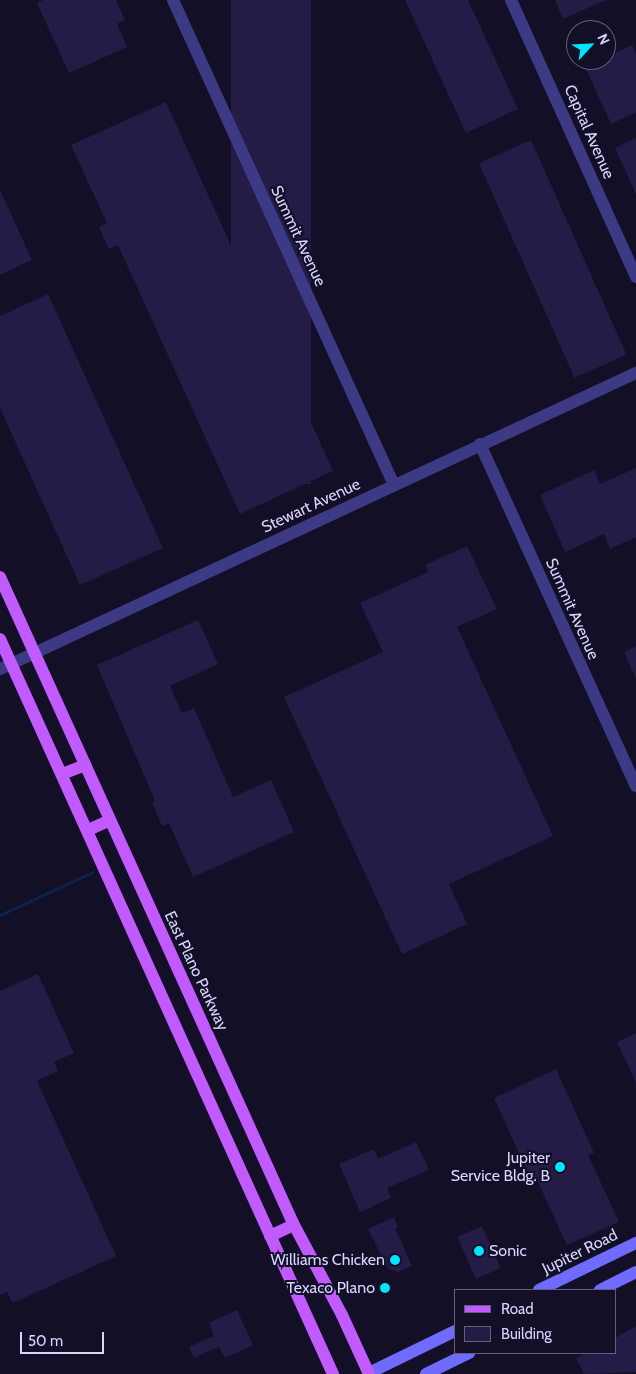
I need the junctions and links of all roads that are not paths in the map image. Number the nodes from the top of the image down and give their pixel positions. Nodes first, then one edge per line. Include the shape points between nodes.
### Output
1 (173, 0) edge
2 (511, 0) edge
3 (636, 277) edge
4 (636, 372) edge
5 (480, 444) junction
6 (394, 485) junction
7 (0, 577) edge
8 (0, 639) edge
9 (34, 654) junction
10 (6, 667) edge
11 (85, 764) junction
12 (62, 774) junction
13 (636, 786) edge
14 (110, 820) junction
15 (88, 830) junction
16 (137, 881) junction
17 (115, 890) junction
18 (294, 1225) junction
19 (270, 1236) junction
20 (636, 1243) edge
21 (636, 1272) edge
22 (541, 1289) edge
23 (602, 1289) edge
24 (454, 1331) edge
25 (468, 1354) edge
26 (333, 1374) edge
27 (368, 1374) edge
28 (426, 1374) edge

1 - 6 street, Summit Avenue
2 - 3 street, Capital Avenue
4 - 5 street, Stewart Avenue
5 - 6 street, Stewart Avenue
5 - 13 street, Summit Avenue
6 - 9 street, Stewart Avenue
7 - 9 main road, East Plano Parkway
8 - 10 main road
9 - 10 street, Stewart Avenue
9 - 11 main road, East Plano Parkway
10 - 12 main road
11 - 12 main road
11 - 14 main road, East Plano Parkway
12 - 15 main road
14 - 15 main road
14 - 16 main road, East Plano Parkway
15 - 17 main road
16 - 17 main road
16 - 18 main road, East Plano Parkway
17 - 19 main road
18 - 19 main road
18 - 27 main road, East Plano Parkway via 342,1315
19 - 26 main road
20 - 22 main road, Jupiter Road
21 - 23 main road
24 - 27 main road
25 - 28 main road

